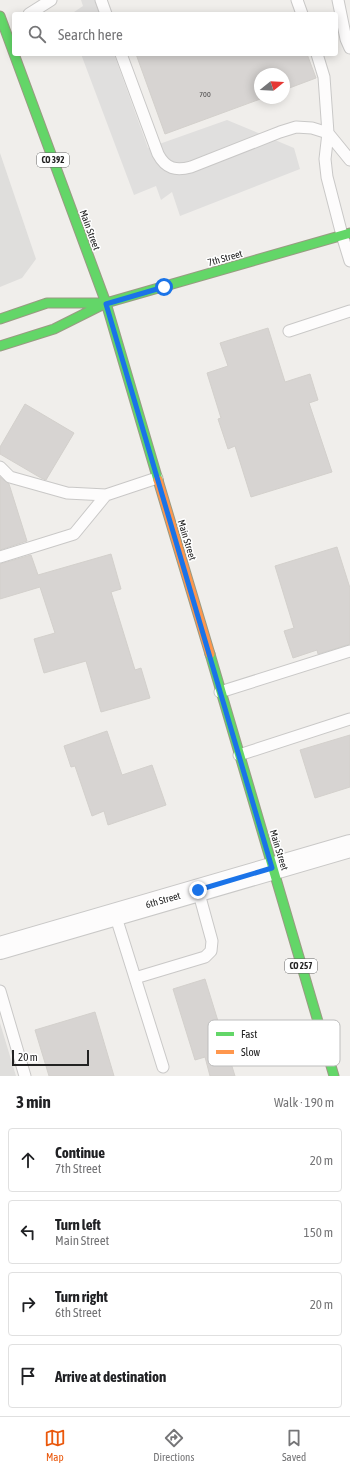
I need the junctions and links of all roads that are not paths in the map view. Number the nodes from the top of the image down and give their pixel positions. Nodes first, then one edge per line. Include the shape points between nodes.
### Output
1 (51, 0) edge
2 (101, 0) edge
3 (298, 0) edge
4 (338, 0) edge
5 (32, 12) edge
6 (105, 12) edge
7 (301, 12) edge
8 (0, 16) edge
9 (9, 26) edge
10 (350, 48) edge
11 (19, 56) edge
12 (122, 56) edge
13 (318, 56) edge
14 (328, 133) junction
15 (350, 160) edge
16 (346, 234) edge
17 (350, 260) edge
18 (106, 304) junction
19 (350, 311) edge
20 (0, 318) edge
21 (289, 331) dead end
22 (0, 346) edge
23 (0, 467) edge
24 (157, 478) junction
25 (106, 495) junction
26 (0, 557) edge
27 (350, 652) edge
28 (220, 692) junction
29 (350, 719) edge
30 (239, 755) junction
31 (350, 846) edge
32 (272, 868) junction
33 (198, 890) junction
34 (114, 914) junction
35 (0, 948) edge
36 (135, 978) junction
37 (0, 991) edge
38 (317, 1020) edge
39 (331, 1066) edge
40 (163, 1067) dead end
41 (25, 1076) edge
42 (334, 1076) edge

1 - 5 lane
2 - 6 lane
3 - 7 lane
4 - 10 lane
8 - 9 main road, Main Street / CO 392
11 - 18 main road, Main Street / CO 392
12 - 14 lane via 161,160 179,170 191,168 296,127
13 - 14 lane via 324,78
14 - 15 lane
14 - 16 lane via 325,159 327,177
16 - 17 lane
16 - 18 main road, 7th Street
18 - 20 main road, 7th Street via 47,303
18 - 22 main road, 7th Street via 54,329
18 - 24 main road, Main Street / CO 257
19 - 21 lane
23 - 25 lane via 10,477 67,493
24 - 25 lane
24 - 28 main road, Main Street / CO 257
25 - 26 lane via 74,534
27 - 28 lane
28 - 30 main road, Main Street / CO 257
29 - 30 lane
30 - 32 main road, Main Street / CO 257
31 - 32 street, 6th Street
32 - 33 street, 6th Street
32 - 38 main road, Main Street / CO 257
33 - 34 street, 6th Street
33 - 36 lane via 212,940 211,951 205,957
34 - 35 street, 6th Street
34 - 36 lane
36 - 40 lane
37 - 41 lane
39 - 42 main road, Main Street / CO 257

